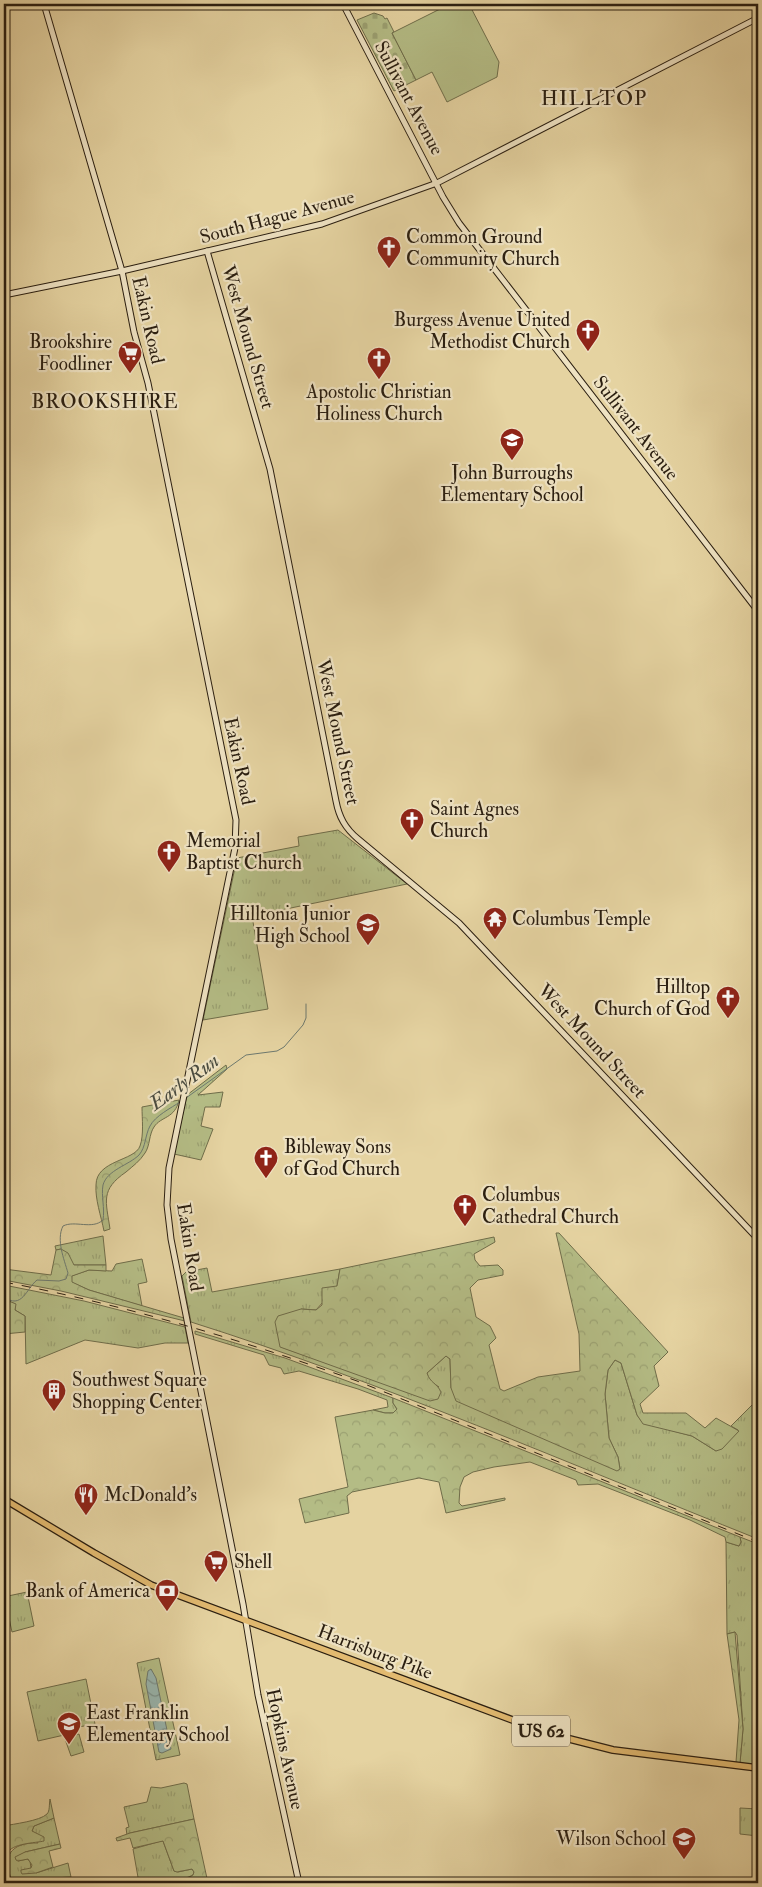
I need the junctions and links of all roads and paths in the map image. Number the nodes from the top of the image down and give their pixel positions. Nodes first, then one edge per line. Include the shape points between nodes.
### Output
1 (44, 4) edge
2 (343, 4) edge
3 (758, 18) edge
4 (437, 184) junction
5 (207, 251) junction
6 (122, 271) junction
7 (4, 295) edge
8 (758, 611) edge
9 (758, 1239) edge
10 (4, 1500) edge
11 (246, 1620) junction
12 (758, 1768) edge
13 (299, 1883) edge

1 - 6 street, Eakin Road
2 - 4 street, Sullivant Avenue
3 - 4 street, South Hague Avenue
4 - 5 street, South Hague Avenue via 322,224
4 - 8 street, Sullivant Avenue via 467,234
5 - 6 street, South Hague Avenue
5 - 9 street, West Mound Street via 270,469 342,821 352,834 469,932
6 - 7 street, South Hague Avenue
6 - 11 street, Eakin Road via 154,409 236,820 235,848 168,1177 168,1222
10 - 11 main road, Harrisburg Pike / US 62 via 140,1579
11 - 12 main road, Harrisburg Pike / US 62 via 564,1739 635,1754
11 - 13 street, Hopkins Avenue via 258,1696

